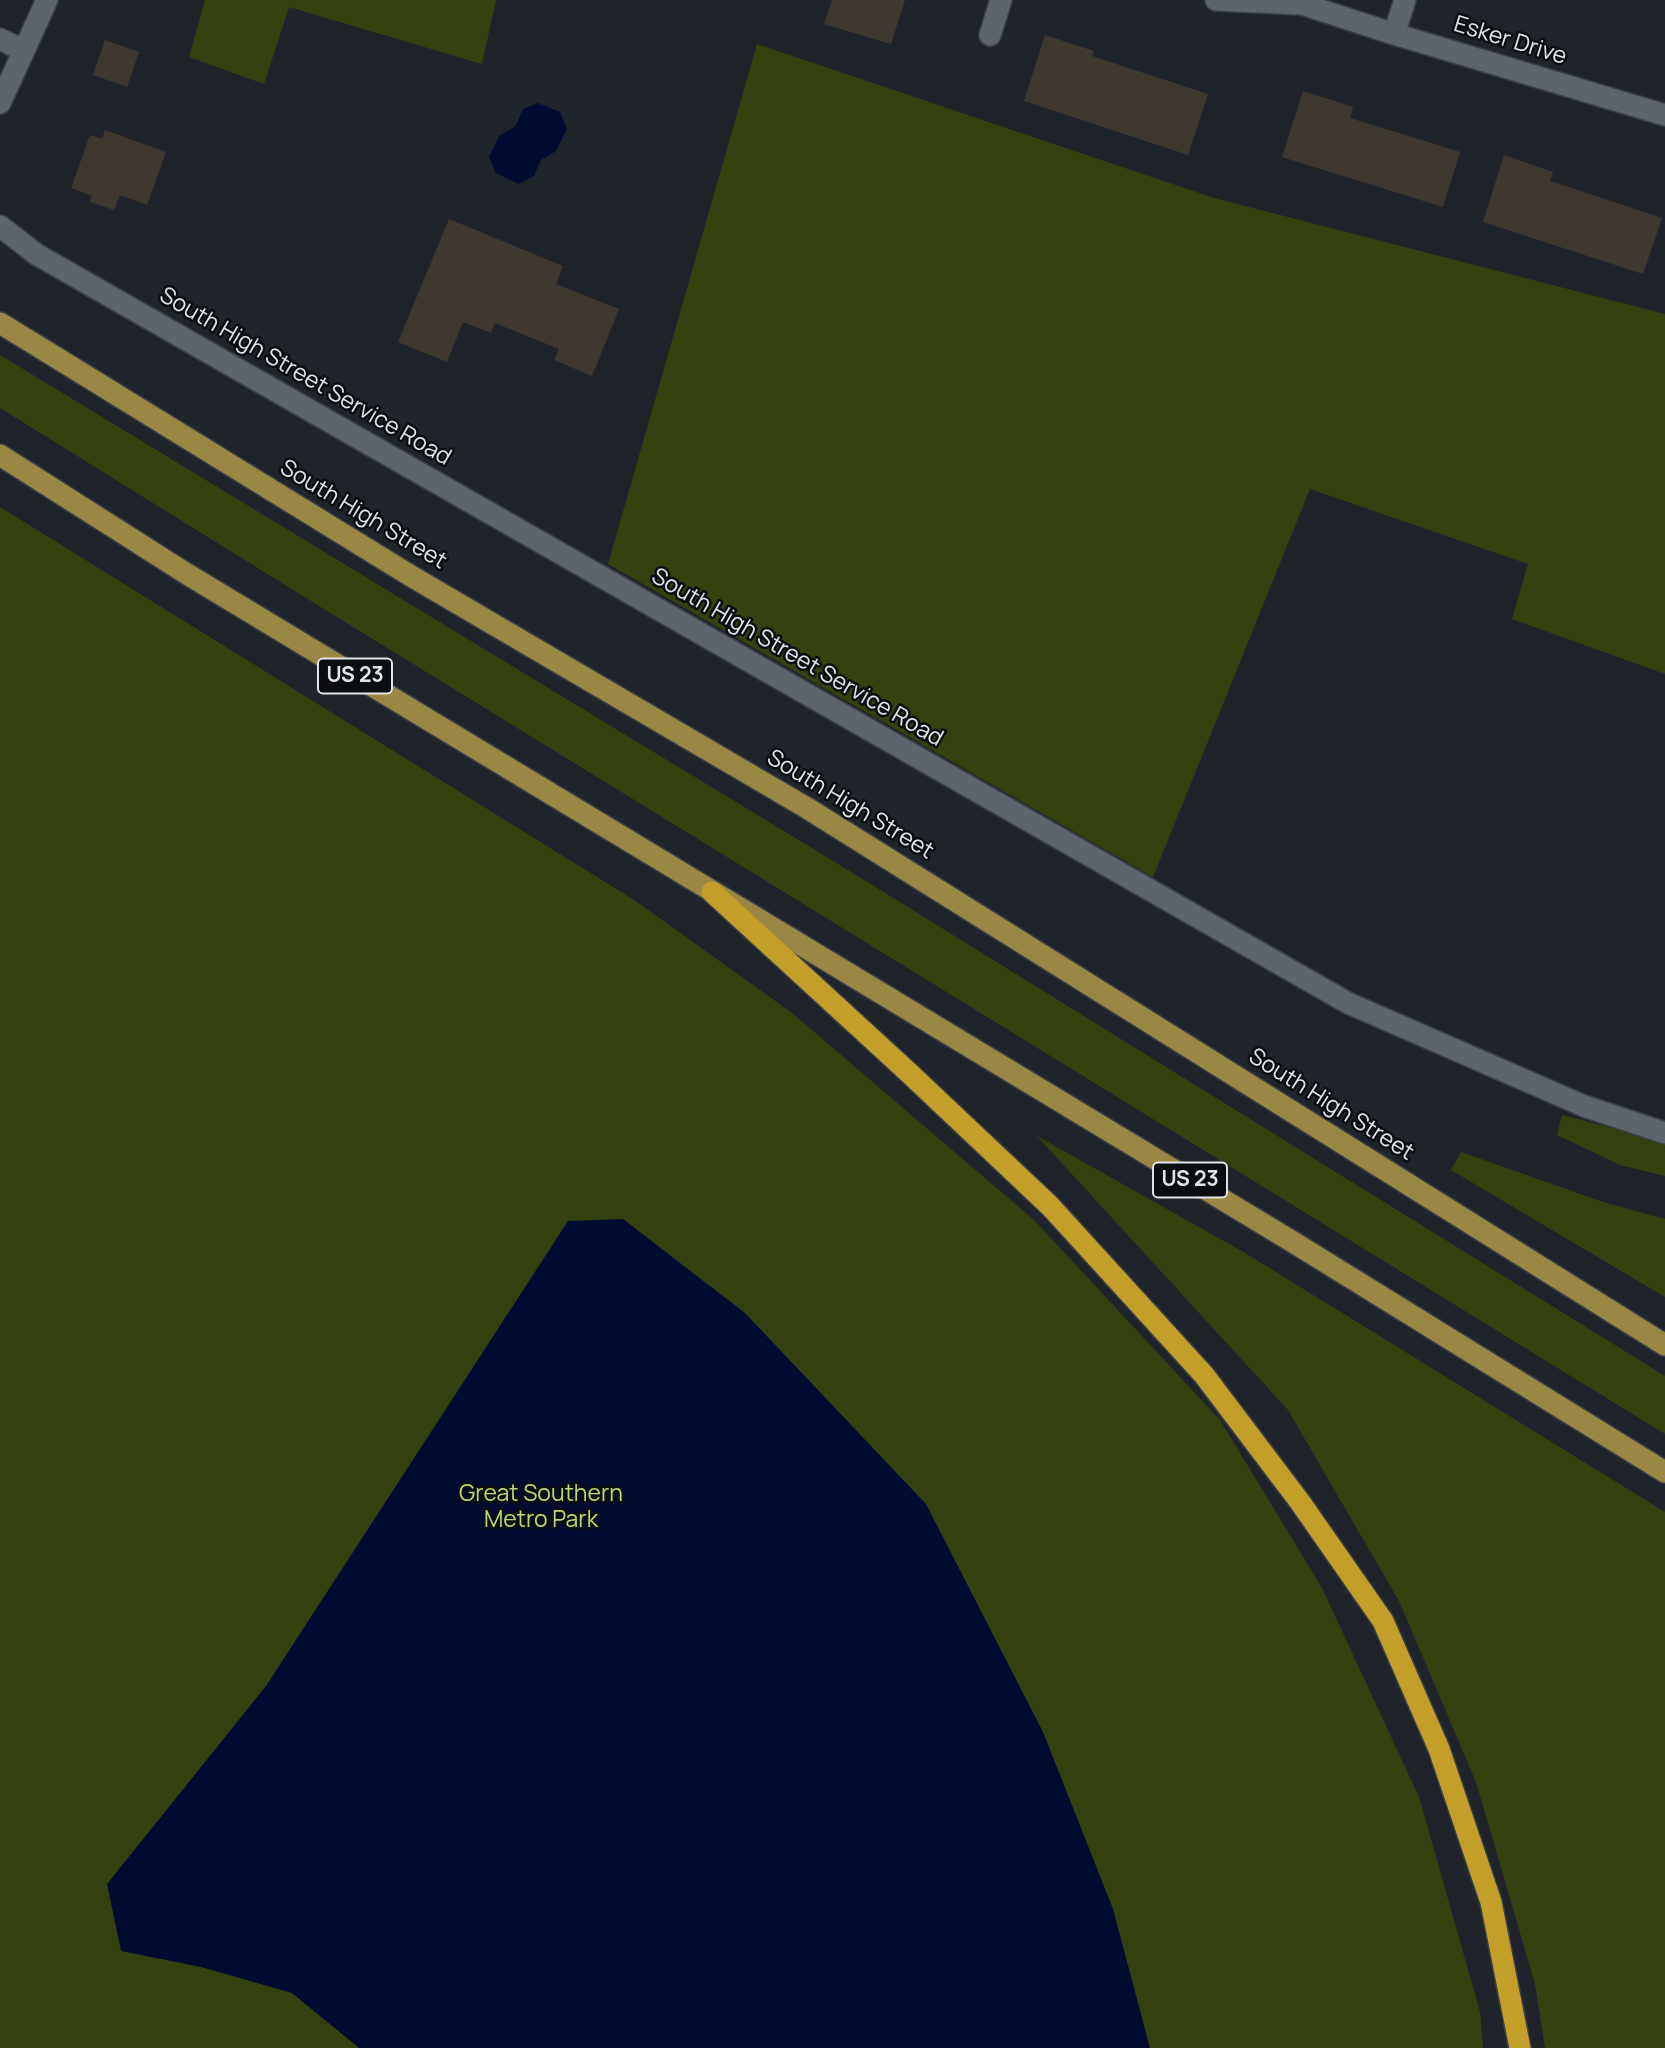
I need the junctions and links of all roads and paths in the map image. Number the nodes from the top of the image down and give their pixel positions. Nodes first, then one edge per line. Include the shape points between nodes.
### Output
1 (47, 0) edge
2 (1001, 0) edge
3 (1216, 0) edge
4 (1405, 0) edge
5 (1394, 34) junction
6 (990, 35) dead end
7 (0, 39) edge
8 (24, 51) junction
9 (0, 103) edge
10 (1665, 115) edge
11 (0, 226) edge
12 (0, 323) edge
13 (0, 455) edge
14 (712, 892) junction
15 (1665, 1133) edge
16 (1665, 1345) edge
17 (1665, 1472) edge
18 (1520, 2048) edge

1 - 8 street
2 - 6 street
3 - 5 street, Esker Drive via 1302,4
4 - 5 street
5 - 10 street, Esker Drive
7 - 8 street
8 - 9 street
11 - 15 street, South High Street Service Road via 36,254 1348,1003 1584,1106
12 - 16 main road, South High Street via 411,576 807,808
13 - 14 main road, US 23 via 187,574
14 - 17 main road, US 23
14 - 18 highway via 1049,1206 1204,1375 1300,1502 1383,1621 1439,1749 1491,1902

